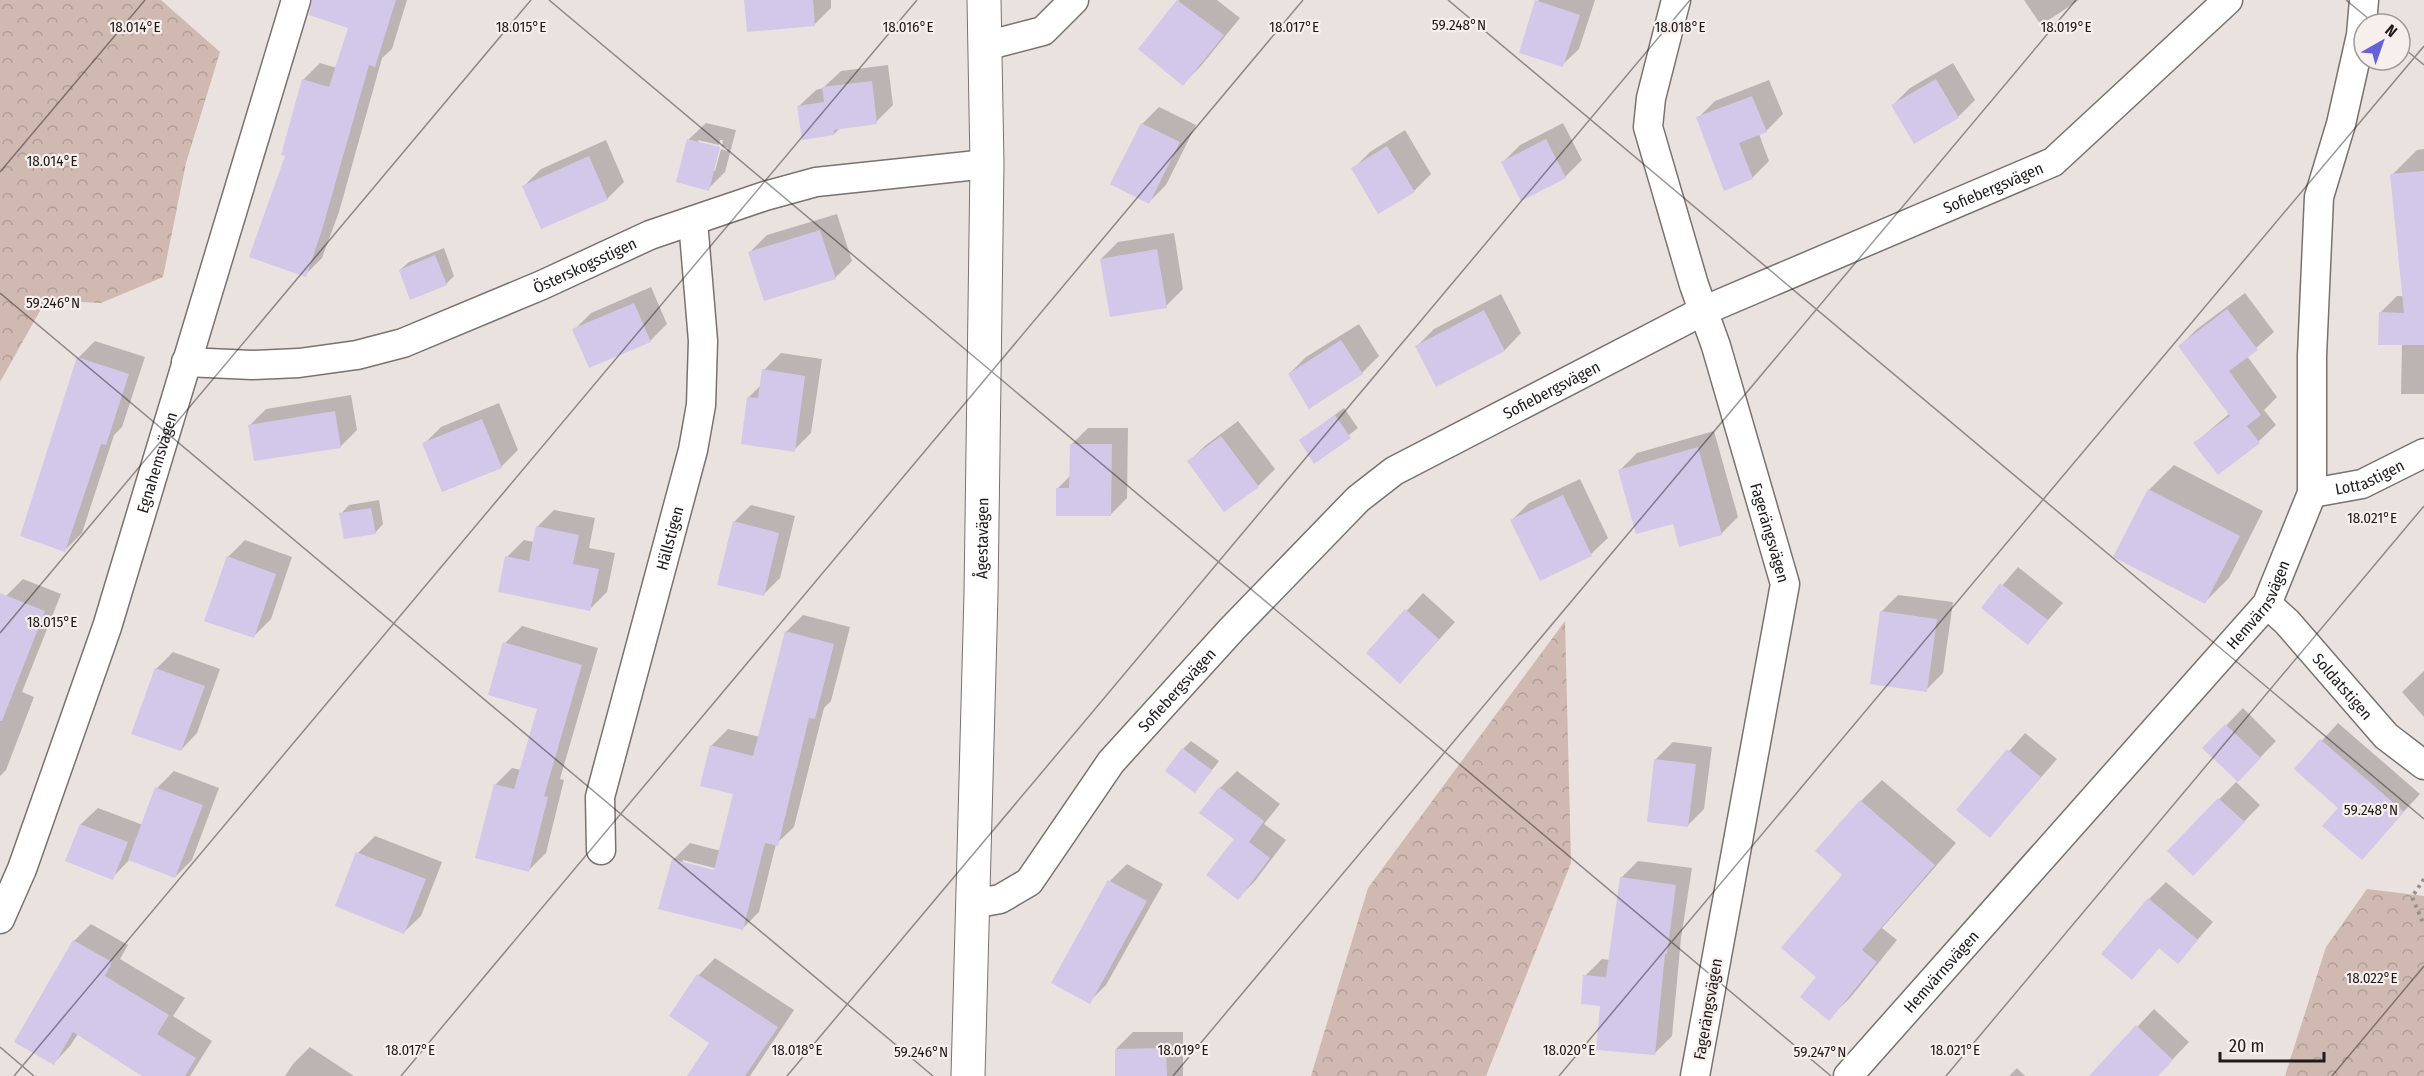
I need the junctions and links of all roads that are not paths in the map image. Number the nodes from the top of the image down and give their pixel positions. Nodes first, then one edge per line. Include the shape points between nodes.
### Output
1 (296, 0) edge
2 (984, 0) edge
3 (1074, 0) edge
4 (1676, 0) edge
5 (2228, 0) edge
6 (2364, 0) edge
7 (985, 46) junction
8 (987, 164) junction
9 (693, 220) junction
10 (1703, 310) junction
11 (186, 362) junction
12 (2424, 453) edge
13 (2312, 493) junction
14 (2267, 604) junction
15 (2424, 765) edge
16 (601, 850) dead end
17 (973, 904) junction
18 (0, 919) edge
19 (968, 1076) edge
20 (1695, 1076) edge
21 (1848, 1076) edge

1 - 11 street, Egnahemsvägen
2 - 7 main road, Ågestavägen
3 - 7 street via 1042,31
4 - 10 street, Fagerängsvägen via 1651,98 1648,127
5 - 10 street, Sofiebergsvägen via 2053,162
6 - 13 street, Hemvärnsvägen via 2361,35 2341,124 2319,196 2312,356
7 - 8 main road, Ågestavägen
8 - 9 street, Österskogsstigen via 816,182
8 - 17 main road, Ågestavägen
9 - 11 street, Österskogsstigen via 403,343 357,355 299,363
9 - 16 street, Hällstigen via 703,341 701,405 693,450 600,797
10 - 17 street, Sofiebergsvägen via 1394,471 1358,499 1111,762 1029,882 1000,899
10 - 20 street, Fagerängsvägen via 1785,584
11 - 18 street, Egnahemsvägen via 107,627 22,869
12 - 13 street, Lottastigen via 2362,484
13 - 14 street, Hemvärnsvägen
14 - 15 street, Soldatstigen via 2386,736
14 - 21 street, Hemvärnsvägen
17 - 19 main road, Ågestavägen

